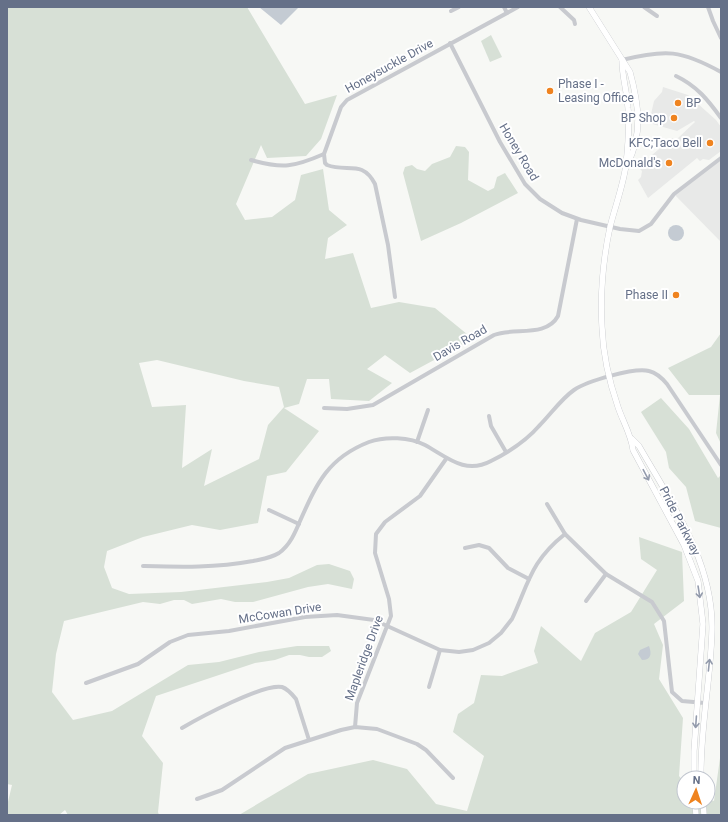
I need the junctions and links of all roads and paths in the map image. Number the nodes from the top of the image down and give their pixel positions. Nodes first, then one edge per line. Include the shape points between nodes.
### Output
1 (459, 7) edge
2 (504, 7) edge
3 (518, 7) edge
4 (560, 7) edge
5 (588, 7) edge
6 (644, 7) edge
7 (708, 7) edge
8 (451, 11) dead end
9 (507, 13) junction
10 (657, 16) dead end
11 (575, 24) dead end
12 (721, 38) edge
13 (450, 43) junction
14 (622, 60) junction
15 (721, 72) edge
16 (676, 76) dead end
17 (721, 118) edge
18 (324, 154) junction
19 (721, 158) edge
20 (251, 160) dead end
21 (626, 167) junction
22 (577, 218) junction
23 (610, 227) junction
24 (395, 297) dead end
25 (609, 377) junction
26 (324, 408) dead end
27 (428, 410) dead end
28 (489, 416) dead end
29 (632, 439) junction
30 (417, 442) junction
31 (506, 452) junction
32 (446, 459) junction
33 (721, 465) edge
34 (547, 504) dead end
35 (269, 510) dead end
36 (299, 524) junction
37 (564, 534) junction
38 (465, 548) dead end
39 (143, 566) dead end
40 (606, 574) junction
41 (529, 578) junction
42 (586, 602) dead end
43 (388, 625) junction
44 (440, 650) junction
45 (86, 683) dead end
46 (429, 688) dead end
47 (705, 703) junction
48 (697, 704) junction
49 (355, 727) junction
50 (182, 728) dead end
51 (309, 740) junction
52 (694, 770) edge
53 (701, 770) edge
54 (453, 778) dead end
55 (197, 799) dead end

1 - 8 street
2 - 9 street
3 - 9 street, Honeysuckle Drive
4 - 11 street
5 - 14 main road
6 - 10 street
7 - 12 street
9 - 13 street, Honeysuckle Drive
13 - 18 street, Honeysuckle Drive via 345,102
13 - 22 street, Honey Road via 500,142 525,184 552,208
14 - 15 street via 653,53 678,54 701,61
14 - 21 main road, Pride Parkway via 629,121
14 - 21 main road, Pride Parkway via 630,72 638,120 635,150
16 - 17 street via 696,87
18 - 20 street via 306,162 284,167
18 - 24 street via 327,165 361,169 371,175 388,245
19 - 23 street, Honey Road via 674,194 645,228 634,231
21 - 23 main road, Pride Parkway
22 - 23 street, Honey Road
22 - 26 street, Davis Road via 555,322 546,328 494,335 373,405 347,409
23 - 25 main road, Pride Parkway via 601,299
25 - 29 main road, Pride Parkway via 618,408
25 - 31 street via 588,382 574,390 533,433
25 - 33 street via 640,370 655,373
27 - 30 street
28 - 31 street
47 -> 29 main road, Pride Parkway via 712,629 706,578 693,543 639,446
29 -> 48 main road, Pride Parkway via 633,450 684,545 698,581 703,624
30 - 32 street
30 - 36 street via 374,440 348,452 322,476
31 - 32 street via 479,465 461,465
32 - 43 street, Mapleridge Drive via 420,496 385,522 376,534 375,553 390,606 391,616
34 - 37 street
35 - 36 street
36 - 39 street via 289,543 282,550 265,558 207,567
37 - 40 street
37 - 41 street, McCowan Drive via 543,554
38 - 41 street via 485,546 508,568
40 - 42 street
40 - 48 street via 652,602 657,609 664,621 670,687 682,701
41 - 44 street, McCowan Drive via 512,618 496,638 473,650
43 - 44 street, McCowan Drive
43 - 45 street, McCowan Drive via 364,618 321,615 229,631 188,635 170,642 138,664
43 - 49 street, Mapleridge Drive via 357,703
44 - 46 street
47 - 48 street
47 - 53 main road, Pride Parkway
48 -> 52 main road, Pride Parkway
49 - 51 street
49 - 54 street via 378,729 417,744
50 - 51 street via 217,708 269,688 281,687 296,699
51 - 55 street via 278,752 222,790

